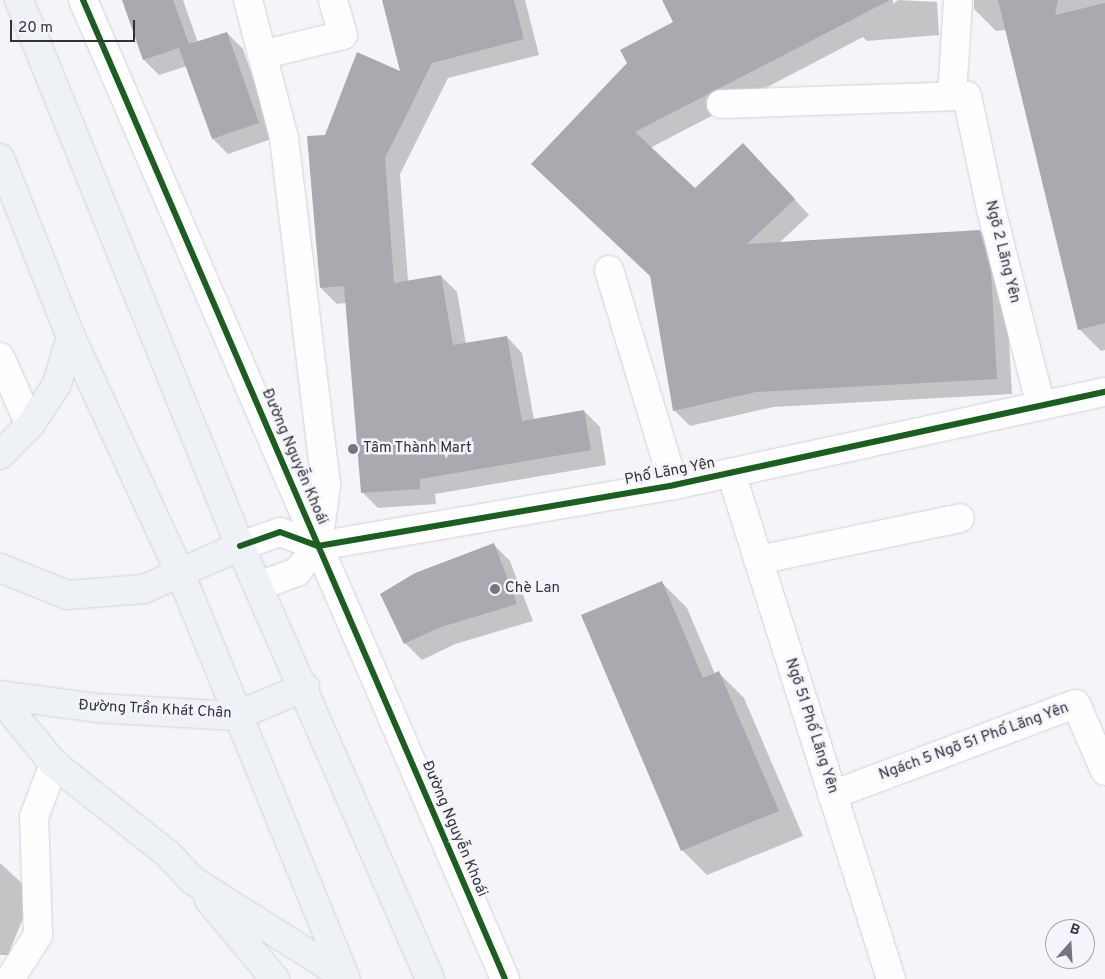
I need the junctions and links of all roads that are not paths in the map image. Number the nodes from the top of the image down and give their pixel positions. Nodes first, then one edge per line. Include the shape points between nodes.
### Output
1 (19, 0) edge
2 (84, 0) edge
3 (248, 0) edge
4 (333, 0) edge
5 (958, 0) edge
6 (262, 55) junction
7 (959, 96) junction
8 (721, 104) dead end
9 (0, 158) edge
10 (608, 270) dead end
11 (71, 337) junction
12 (0, 357) edge
13 (1105, 392) edge
14 (1041, 406) junction
15 (30, 425) junction
16 (0, 455) edge
17 (731, 473) junction
18 (674, 485) junction
19 (960, 518) dead end
20 (240, 546) junction
21 (318, 546) junction
22 (758, 560) junction
23 (0, 568) edge
24 (182, 575) junction
25 (259, 586) junction
26 (305, 687) junction
27 (0, 697) edge
28 (236, 716) junction
29 (54, 764) junction
30 (1105, 771) edge
31 (832, 795) junction
32 (192, 880) junction
33 (345, 977) edge
34 (10, 979) edge
35 (275, 979) edge
36 (430, 979) edge
37 (505, 979) edge
38 (891, 979) edge

1 - 20 main road
2 - 21 street, Đường Nguyễn Khoái
3 - 6 street
4 - 6 street via 343,35
5 - 7 street, Ngõ 2 Lãng Yên
6 - 21 street via 284,138 325,475
7 - 8 street
7 - 14 street, Ngõ 2 Lãng Yên
9 - 11 main road
10 - 18 street
11 - 15 main road via 57,384
11 - 24 main road
12 - 15 street
13 - 14 street, Phố Lãng Yên
14 - 17 street, Phố Lãng Yên
15 - 16 main road
17 - 18 street, Phố Lãng Yên
17 - 22 street, Ngõ 51 Phố Lãng Yên
18 - 21 street, Phố Lãng Yên
19 - 22 street
20 - 21 street, Phố Lãng Yên via 280,532
20 - 24 main road
20 - 25 main road
21 - 25 street via 297,572
21 - 37 street, Đường Nguyễn Khoái
22 - 31 street, Ngõ 51 Phố Lãng Yên
23 - 24 main road via 67,595 144,589
24 - 28 main road
25 - 26 main road
26 - 28 main road, Đường Trần Khát Chân
26 - 36 main road
27 - 28 main road, Đường Trần Khát Chân via 96,708
27 - 29 main road
28 - 33 main road
29 - 32 main road via 168,854
29 - 34 street via 34,818 38,935
30 - 31 street, Ngách 5 Ngõ 51 Phố Lãng Yên via 1076,704
31 - 38 street, Ngõ 51 Phố Lãng Yên
32 - 33 main road
32 - 35 main road

